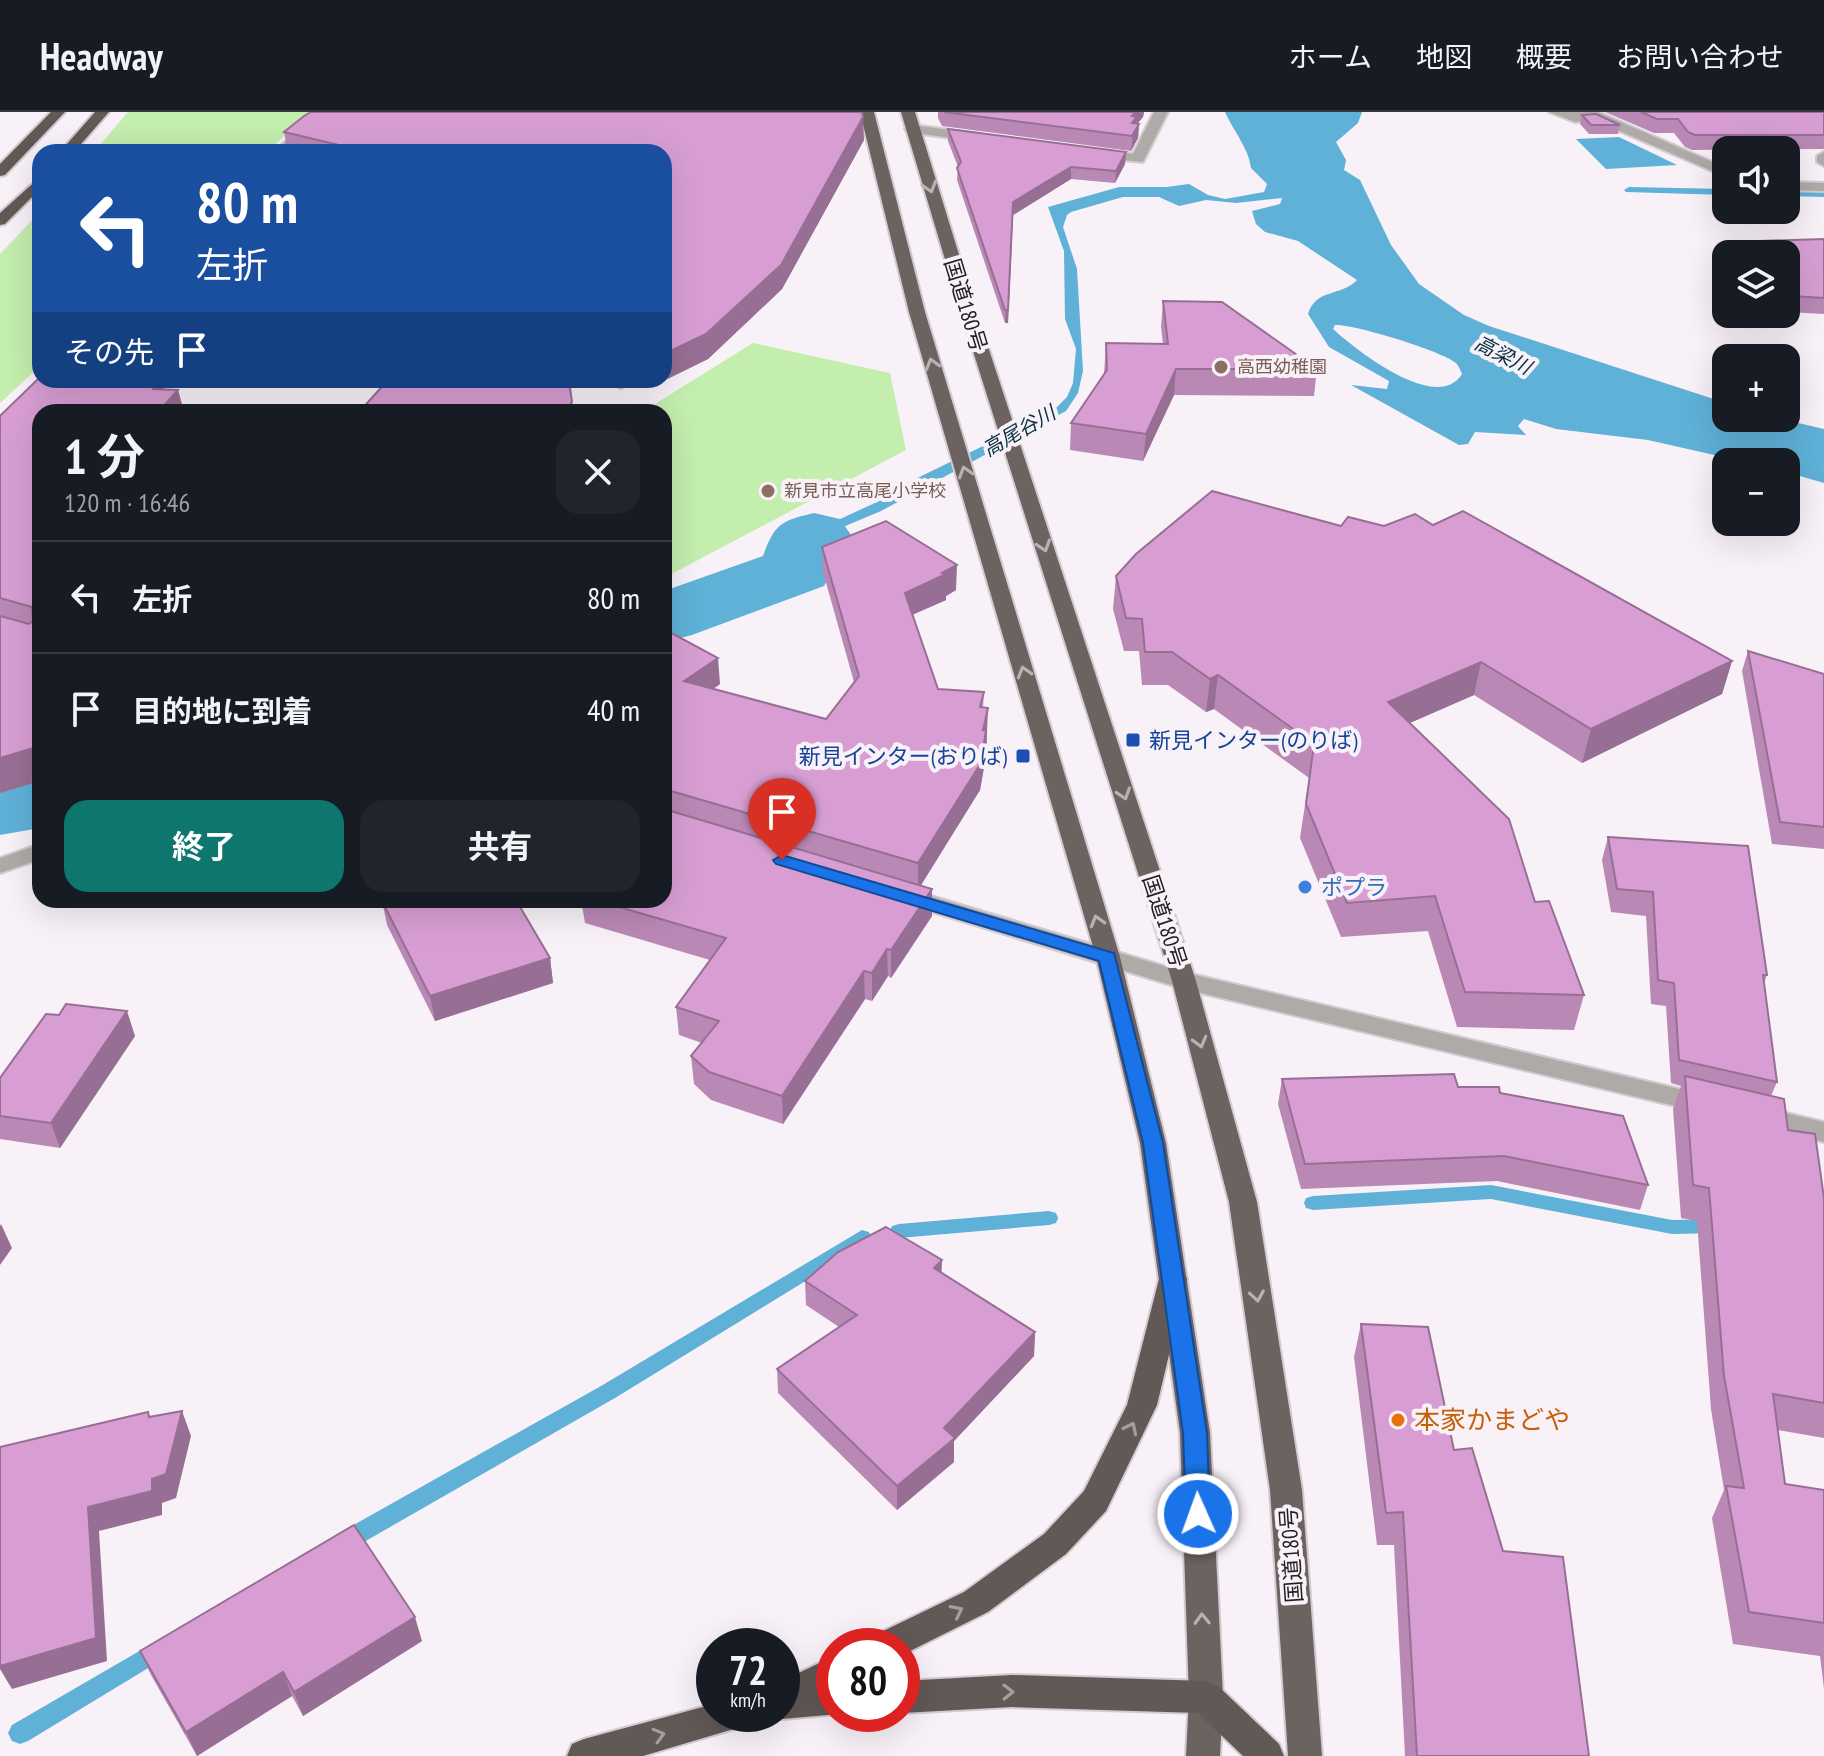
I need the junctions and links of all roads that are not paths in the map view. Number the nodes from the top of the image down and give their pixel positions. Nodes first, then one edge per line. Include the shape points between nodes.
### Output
1 (58, 112) edge
2 (102, 112) edge
3 (324, 112) edge
4 (867, 112) edge
5 (908, 112) edge
6 (1161, 112) edge
7 (1556, 112) edge
8 (1590, 114) edge
9 (912, 129) junction
10 (996, 140) edge
11 (74, 144) edge
12 (290, 144) edge
13 (1075, 151) edge
14 (1712, 167) edge
15 (0, 172) edge
16 (1800, 186) edge
17 (1824, 187) edge
18 (32, 189) edge
19 (0, 221) edge
20 (32, 854) edge
21 (0, 866) edge
22 (886, 891) edge
23 (1108, 957) junction
24 (1184, 981) junction
25 (1824, 1132) edge
26 (1173, 1279) junction
27 (920, 1630) edge
28 (920, 1696) edge
29 (1206, 1697) junction
30 (696, 1725) edge
31 (584, 1756) edge
32 (1203, 1756) edge
33 (1267, 1756) edge
34 (1305, 1756) edge

1 - 15 highway
2 - 11 highway
3 - 12 street
23 -> 4 highway via 917,312
5 - 9 highway, 国道180号
6 - 13 street via 1138,159
7 - 8 street via 1575,118
8 - 14 street
9 - 10 street
9 -> 24 highway, 国道180号
16 - 17 street
18 - 19 highway
20 - 21 street
22 - 23 street
23 - 24 street
23 - 26 highway via 1153,1143
24 - 25 street
24 -> 34 highway, 国道180号 via 1243,1202 1286,1490
27 -> 26 highway via 976,1602 1055,1544 1095,1501 1142,1405
29 -> 26 highway via 1195,1433
28 -> 29 highway via 1012,1691
29 - 32 highway
29 - 33 highway
31 -> 30 highway

